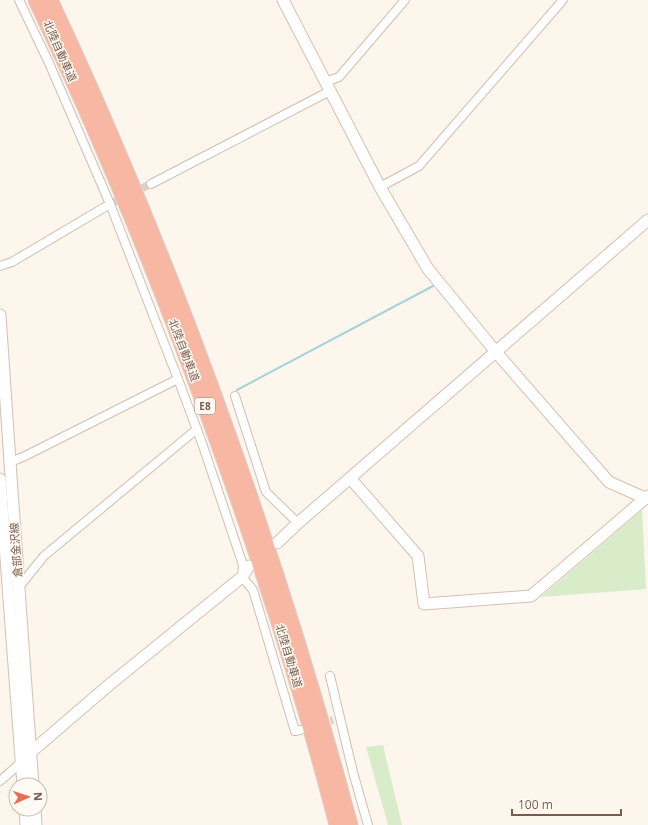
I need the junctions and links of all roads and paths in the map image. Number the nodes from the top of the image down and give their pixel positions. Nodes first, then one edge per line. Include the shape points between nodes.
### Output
1 (18, 0) edge
2 (50, 0) edge
3 (283, 0) edge
4 (405, 0) edge
5 (563, 0) edge
6 (30, 6) edge
7 (328, 86) junction
8 (151, 184) tunnel mouth
9 (380, 187) junction
10 (110, 204) junction
11 (648, 220) edge
12 (0, 266) edge
13 (0, 315) edge
14 (496, 352) junction
15 (178, 379) junction
16 (235, 396) dead end
17 (197, 429) junction
18 (10, 462) junction
19 (350, 478) junction
20 (0, 479) edge
21 (647, 497) edge
22 (298, 523) junction
23 (277, 543) dead end
24 (249, 566) dead end
25 (242, 577) junction
26 (9, 588) edge
27 (330, 676) dead end
28 (300, 730) dead end
29 (31, 752) junction
30 (21, 762) junction
31 (22, 777) edge
32 (33, 777) edge
33 (0, 781) edge
34 (337, 825) edge
35 (350, 825) edge
36 (368, 825) edge

1 - 6 street
2 - 35 highway, 北陸自動車道 / E8 via 111,136 201,358 275,571 307,672
3 - 7 street
4 - 7 street
5 - 9 street via 419,166
6 - 10 street via 49,62
6 - 34 highway, 北陸自動車道 / E8 via 100,140 187,355 263,572
7 - 8 street
7 - 9 street
9 - 14 street via 428,269
10 - 12 street via 12,262
10 - 15 street
11 - 14 street
13 - 18 street, 倉部金沢線
14 - 19 street
14 - 21 street via 609,482
15 - 17 street
15 - 18 street
16 - 22 street via 266,492
17 - 25 street via 243,565
17 - 26 street
18 - 26 street, 倉部金沢線
19 - 21 street via 418,556 424,604 531,596
19 - 22 street
20 - 26 street, 倉部金沢線
22 - 23 street
24 - 25 street
25 - 28 street via 253,590 295,731
25 - 29 street
26 - 29 street, 倉部金沢線
26 - 30 street, 倉部金沢線
27 - 36 street via 337,719
29 - 30 street
29 - 32 street, 倉部金沢線
30 - 31 street, 倉部金沢線
30 - 33 street

